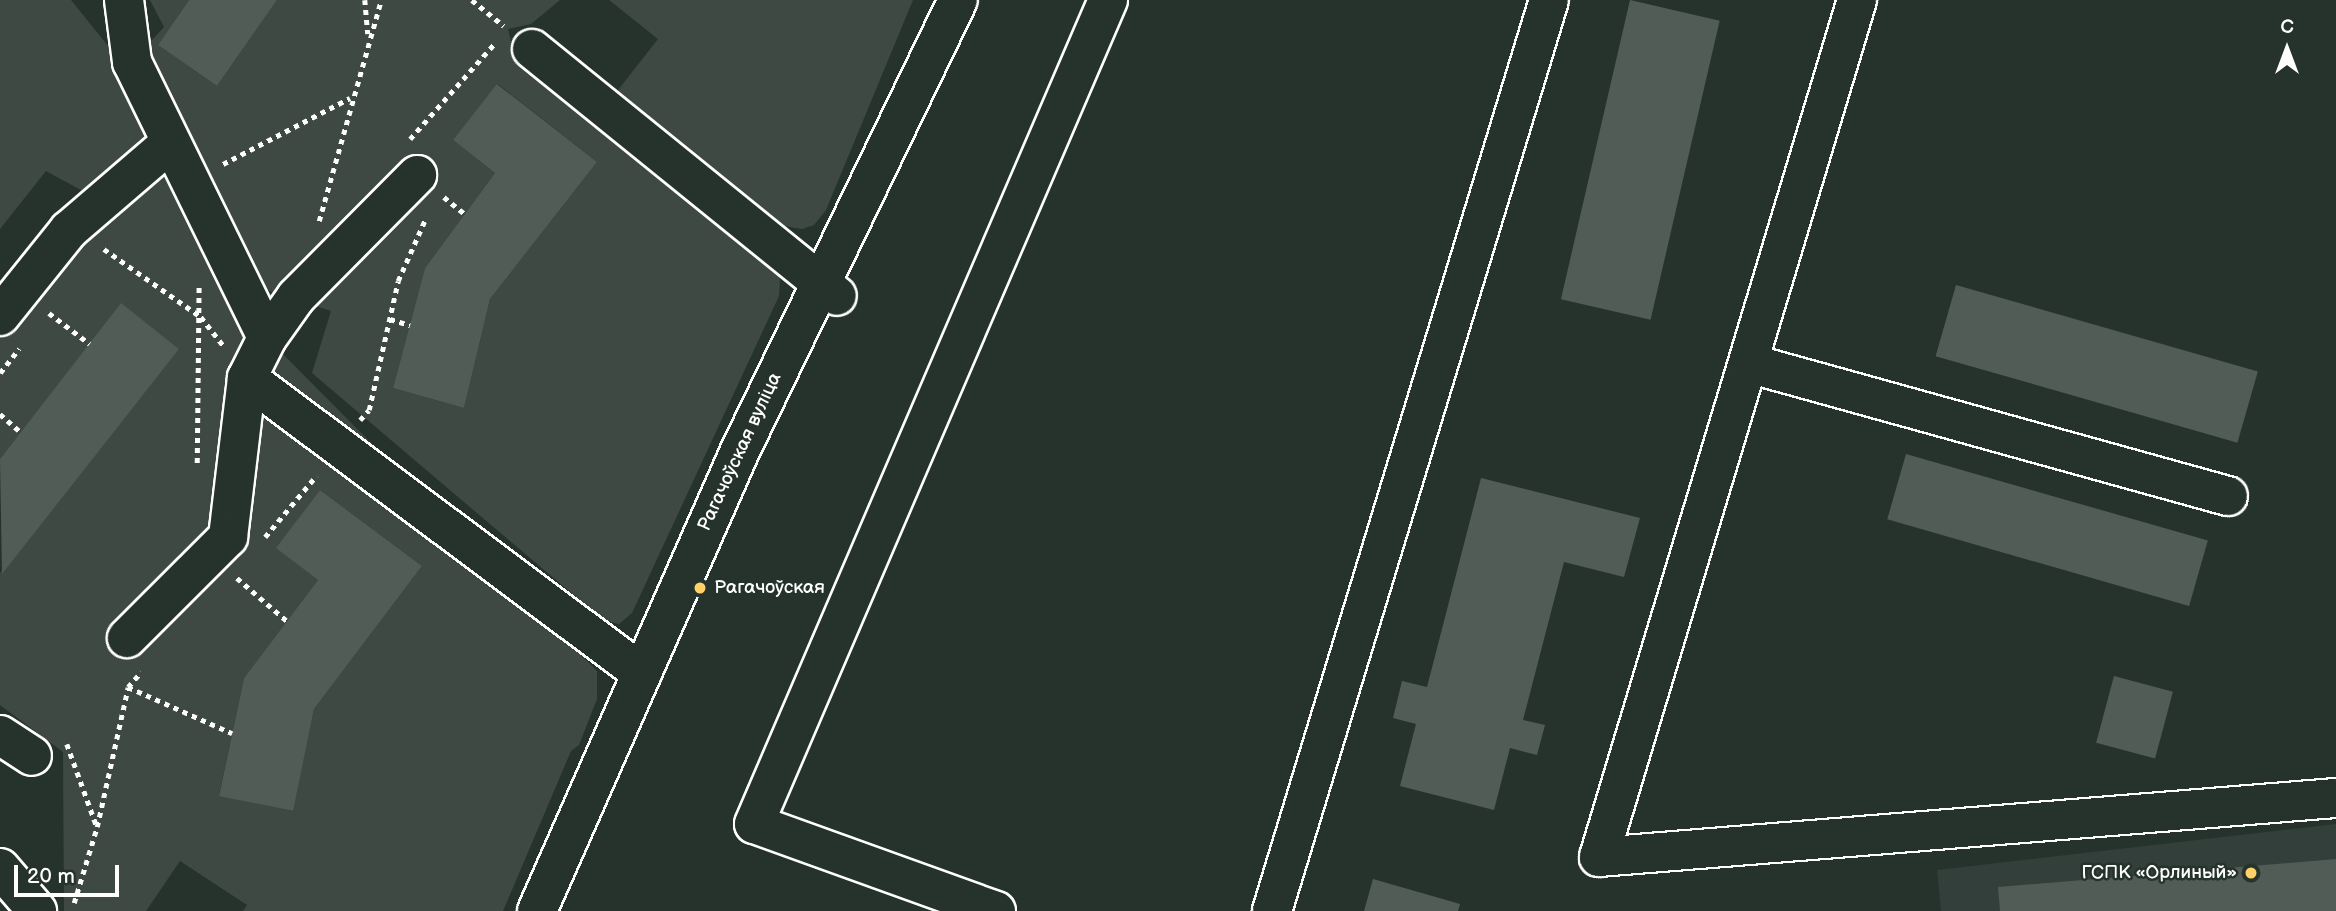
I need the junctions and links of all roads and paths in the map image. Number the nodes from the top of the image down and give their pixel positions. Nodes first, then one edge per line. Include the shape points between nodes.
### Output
1 (124, 0) edge
2 (365, 0) edge
3 (381, 0) edge
4 (958, 0) edge
5 (1108, 0) edge
6 (1549, 0) edge
7 (1857, 0) edge
8 (369, 36) junction
9 (532, 49) dead end
10 (350, 98) junction
11 (170, 143) junction
12 (191, 181) junction
13 (428, 184) joint
14 (465, 214) dead end
15 (69, 230) junction
16 (316, 230) dead end
17 (198, 276) dead end
18 (829, 288) junction
19 (48, 313) dead end
20 (0, 316) edge
21 (201, 317) junction
22 (390, 318) dead end
23 (410, 325) dead end
24 (267, 338) junction
25 (90, 344) dead end
26 (1748, 363) junction
27 (247, 378) junction
28 (0, 415) edge
29 (21, 432) dead end
30 (197, 468) dead end
31 (2228, 496) dead end
32 (232, 574) dead end
33 (287, 621) dead end
34 (127, 639) dead end
35 (642, 673) junction
36 (232, 733) dead end
37 (0, 734) edge
38 (32, 756) dead end
39 (2336, 798) edge
40 (0, 867) edge
41 (37, 911) edge
42 (72, 911) edge
43 (537, 911) edge
44 (996, 911) edge
45 (1272, 911) edge

1 - 11 street via 132,62
2 - 8 path
3 - 8 path
4 - 18 street, Рагачоўская вуліца
5 - 44 street via 754,824
6 - 45 street
7 - 26 street
8 - 10 path
9 - 18 street
10 - 12 path
10 - 16 path
11 - 12 street
11 - 15 street
12 - 24 street
13 - 14 path
13 - 24 street via 296,297
15 - 20 street
15 - 21 path
17 - 21 path
18 - 35 street, Рагачоўская вуліца
19 - 25 path
21 - 27 path
21 - 30 path
22 - 23 path
24 - 27 street
26 - 31 street
26 - 39 street via 1599,857
27 - 34 street via 228,537
27 - 35 street
28 - 29 path
32 - 33 path
35 - 43 street, Рагачоўская вуліца
36 - 42 path via 128,687 97,827
37 - 38 street
40 - 41 street

